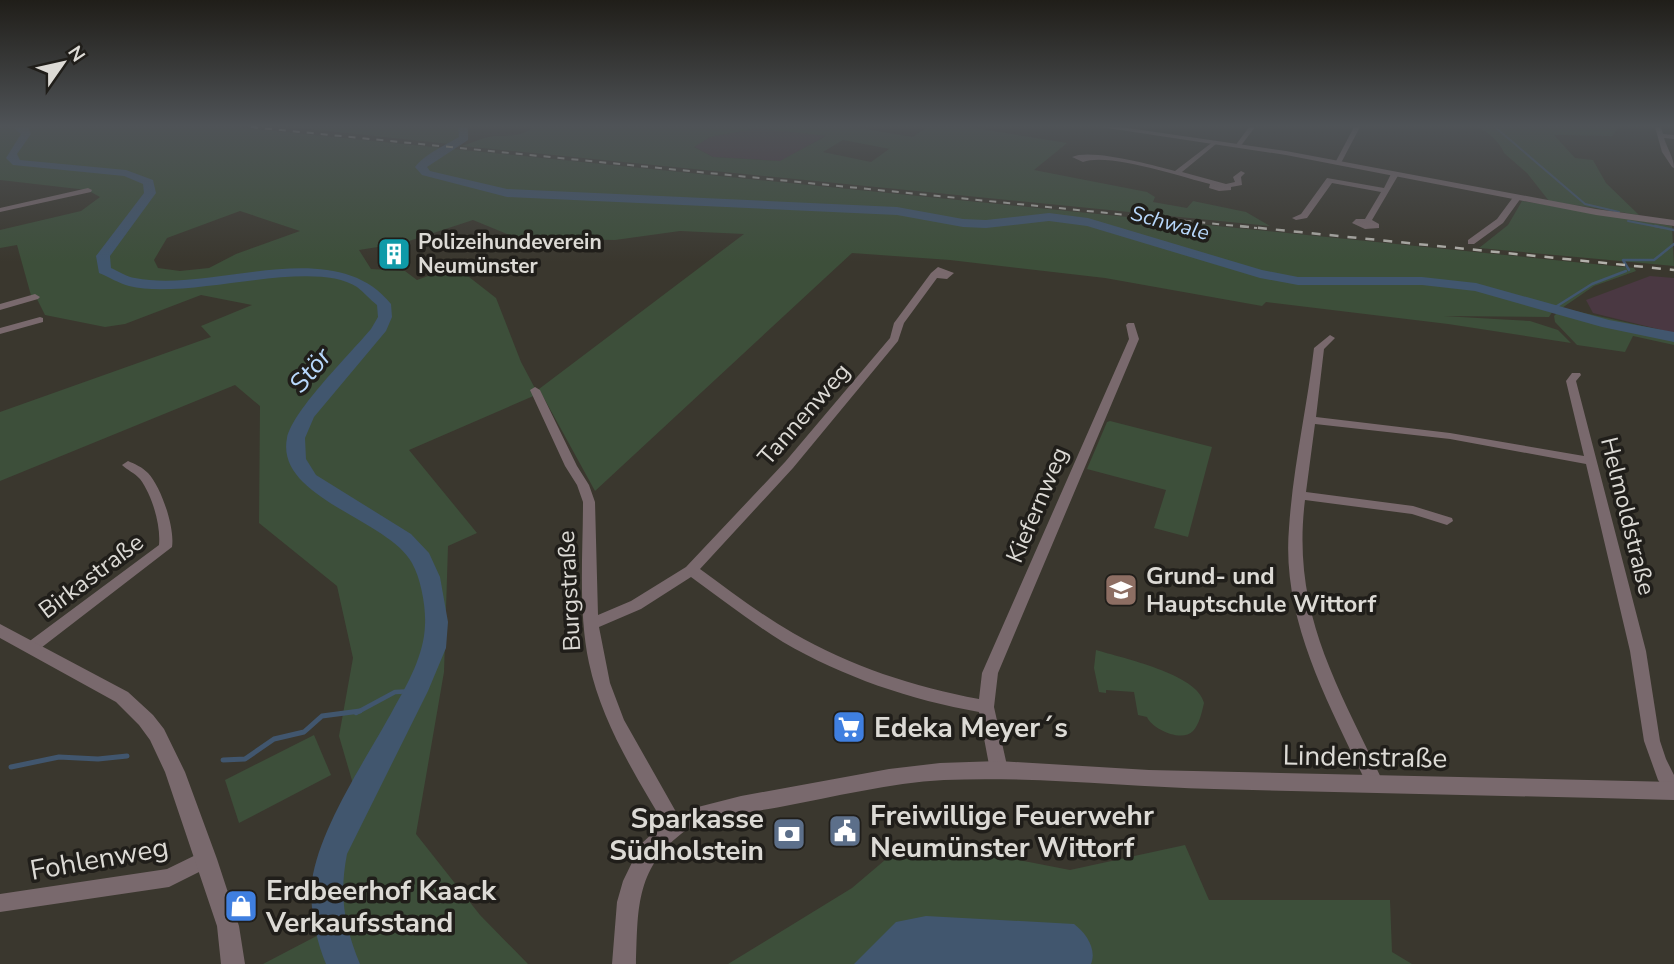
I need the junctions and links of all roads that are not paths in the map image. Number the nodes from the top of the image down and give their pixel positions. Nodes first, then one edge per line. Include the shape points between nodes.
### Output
1 (1173, 172) edge
2 (1385, 172) edge
3 (1177, 173) joint
4 (1241, 173) dead end
5 (1395, 174) junction
6 (1215, 184) joint
7 (1227, 186) joint
8 (88, 190) dead end
9 (1385, 190) junction
10 (1517, 198) junction
11 (0, 209) edge
12 (1296, 218) dead end
13 (1368, 221) dead end
14 (1674, 223) edge
15 (1471, 242) dead end
16 (934, 275) dead end
17 (35, 297) dead end
18 (0, 307) edge
19 (40, 320) dead end
20 (1131, 325) dead end
21 (0, 331) edge
22 (1330, 338) dead end
23 (1576, 375) dead end
24 (535, 390) dead end
25 (1310, 420) junction
26 (1591, 461) junction
27 (128, 465) dead end
28 (1300, 495) junction
29 (1447, 520) dead end
30 (691, 570) junction
31 (591, 624) junction
32 (0, 630) edge
33 (32, 647) junction
34 (986, 707) junction
35 (999, 770) junction
36 (1375, 784) junction
37 (1674, 790) edge
38 (675, 826) junction
39 (206, 859) junction
40 (0, 903) edge
41 (233, 964) edge
42 (624, 964) edge

1 - 3 street
2 - 5 street
3 - 6 street
4 - 7 street via 1239,183
5 - 9 street
5 - 10 street
6 - 7 street via 1212,186 1219,189
8 - 11 street
9 - 12 street via 1330,180 1304,216
9 - 13 street
10 - 14 street
10 - 15 street via 1500,221
16 - 30 street, Tannenweg via 899,323 895,339
17 - 18 street
19 - 21 street
20 - 34 street, Kiefernweg via 1134,339 990,673
22 - 25 street via 1319,348
23 - 26 street, Helmoldstraße via 1571,381
24 - 31 street, Burgstraße via 589,502
25 - 26 street via 1450,436
25 - 28 street
26 - 37 street, Helmoldstraße via 1638,652 1656,756
27 - 33 street, Birkastraße via 147,480 168,537 165,547
28 - 29 street via 1413,510
28 - 36 street via 1295,557 1305,622 1323,674
30 - 31 street, Tannenweg via 636,605
30 - 34 street via 787,637 825,657 915,691
31 - 38 street, Burgstraße via 601,683 615,718
32 - 33 street
33 - 39 street via 116,693 146,720 175,772
34 - 35 street, Kiefernweg
35 - 36 street, Lindenstraße
35 - 38 street, Lindenstraße via 889,778 729,807
36 - 37 street, Lindenstraße
38 - 42 street via 648,851 634,881
39 - 40 street, Fohlenweg via 169,878
39 - 41 street via 228,926

